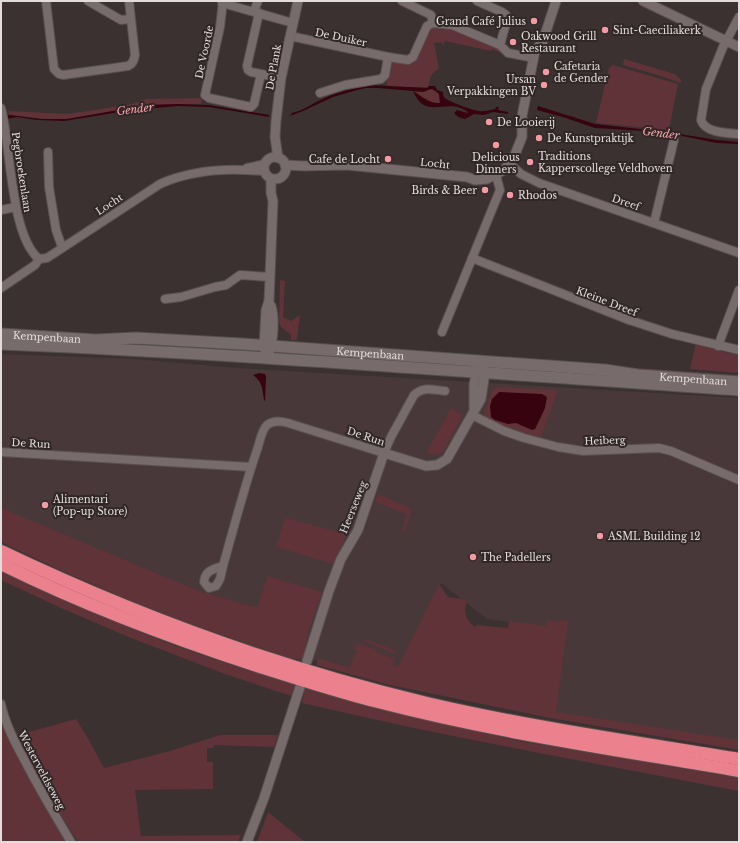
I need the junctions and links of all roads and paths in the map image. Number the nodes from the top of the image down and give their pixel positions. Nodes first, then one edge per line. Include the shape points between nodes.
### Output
1 (46, 1) edge
2 (88, 1) edge
3 (129, 1) edge
4 (258, 1) edge
5 (298, 1) edge
6 (402, 1) edge
7 (477, 1) edge
8 (556, 1) edge
9 (643, 1) edge
10 (222, 2) edge
11 (257, 12) junction
12 (739, 17) edge
13 (130, 19) junction
14 (293, 23) junction
15 (433, 23) junction
16 (290, 36) junction
17 (726, 41) junction
18 (500, 45) junction
19 (739, 47) edge
20 (388, 57) junction
21 (534, 58) junction
22 (261, 74) junction
23 (281, 78) junction
24 (320, 93) dead end
25 (2, 111) edge
26 (739, 134) edge
27 (674, 140) dead end
28 (48, 152) dead end
29 (270, 163) junction
30 (510, 164) junction
31 (286, 168) junction
32 (496, 175) junction
33 (275, 179) junction
34 (16, 207) junction
35 (1, 210) edge
36 (654, 223) junction
37 (62, 247) junction
38 (739, 253) edge
39 (472, 258) junction
40 (39, 259) junction
41 (270, 277) junction
42 (1, 288) edge
43 (739, 290) edge
44 (165, 299) dead end
45 (442, 332) dead end
46 (1, 334) edge
47 (1, 344) edge
48 (268, 346) junction
49 (718, 346) junction
50 (739, 350) edge
51 (267, 358) junction
52 (480, 362) junction
53 (480, 373) junction
54 (739, 382) edge
55 (739, 390) edge
56 (445, 391) dead end
57 (473, 413) junction
58 (1, 452) edge
59 (384, 453) junction
60 (251, 467) junction
61 (739, 480) edge
62 (1, 551) edge
63 (1, 564) edge
64 (222, 566) dead end
65 (307, 661) dead end
66 (300, 687) dead end
67 (1, 704) edge
68 (739, 759) edge
69 (739, 771) edge
70 (71, 842) edge
71 (247, 842) edge

1 - 13 street via 54,69 62,75 131,64 135,55
2 - 13 street via 121,20
3 - 13 street
4 - 11 street
5 - 14 street, De Plank
6 - 15 street via 432,15
7 - 18 street via 506,15
8 - 21 street
9 - 17 street
10 - 11 street
10 - 22 street, De Voorde via 220,27 206,95 209,98 251,107 254,104
11 - 14 street
11 - 22 street via 247,66 251,72
12 - 17 street
14 - 16 street, De Plank
15 - 18 street via 452,25
15 - 20 street, De Duiker via 427,26 413,57 408,60
16 - 20 street, De Duiker
16 - 23 street, De Plank
17 - 19 street
17 - 26 street via 706,89 701,120 709,129
18 - 21 street via 508,53
20 - 24 street via 385,75 381,80 345,85
21 - 30 street via 522,122 522,137
22 - 23 street
23 - 29 street, De Plank
25 - 34 street, Pegbroekenlaan
27 - 36 street
28 - 37 street via 49,187 56,230
29 - 31 street via 284,162
29 - 33 street via 266,174
29 - 37 street, Locht via 242,170 188,174 173,178
30 - 32 street
30 - 36 street, Dreef via 521,174 539,183
31 - 32 street, Locht via 347,165 467,177
31 - 33 street via 282,177
32 - 39 street via 500,190
33 - 41 street via 271,193 273,201
34 - 35 street
34 - 40 street, Pegbroekenlaan via 22,229
36 - 38 street, Dreef
37 - 40 street, Locht via 47,258
39 - 45 street
39 - 49 street, Kleine Dreef via 629,320
40 - 42 street, Locht via 35,265
41 - 44 street via 240,275 226,285
41 - 48 street via 269,301 272,310
43 - 49 street
46 - 48 main road, Kempenbaan via 96,340 136,338
47 - 51 main road, Kempenbaan
48 - 51 street
48 - 52 main road, Kempenbaan
49 - 50 street, Kleine Dreef
51 - 53 main road, Kempenbaan
52 - 53 street
52 - 54 main road, Kempenbaan via 598,369 638,375
53 - 55 main road, Kempenbaan
53 - 57 street via 473,388
56 - 59 street, Heerseweg via 424,389 414,395
57 - 59 street, De Run via 452,451 437,465 426,466
57 - 61 street, Heiberg via 504,431 558,447 583,451 650,448 671,451
58 - 60 street, De Run
59 - 60 street, De Run via 279,421 266,426
59 - 65 street, Heerseweg via 358,530 341,559 329,591
60 - 64 street, De Run
62 - 68 highway via 87,590 177,626 232,646 375,690 489,716
63 - 69 highway via 172,637 298,679 378,702 551,739
66 - 71 street
67 - 70 street, Westerveldseweg via 9,730 20,752

